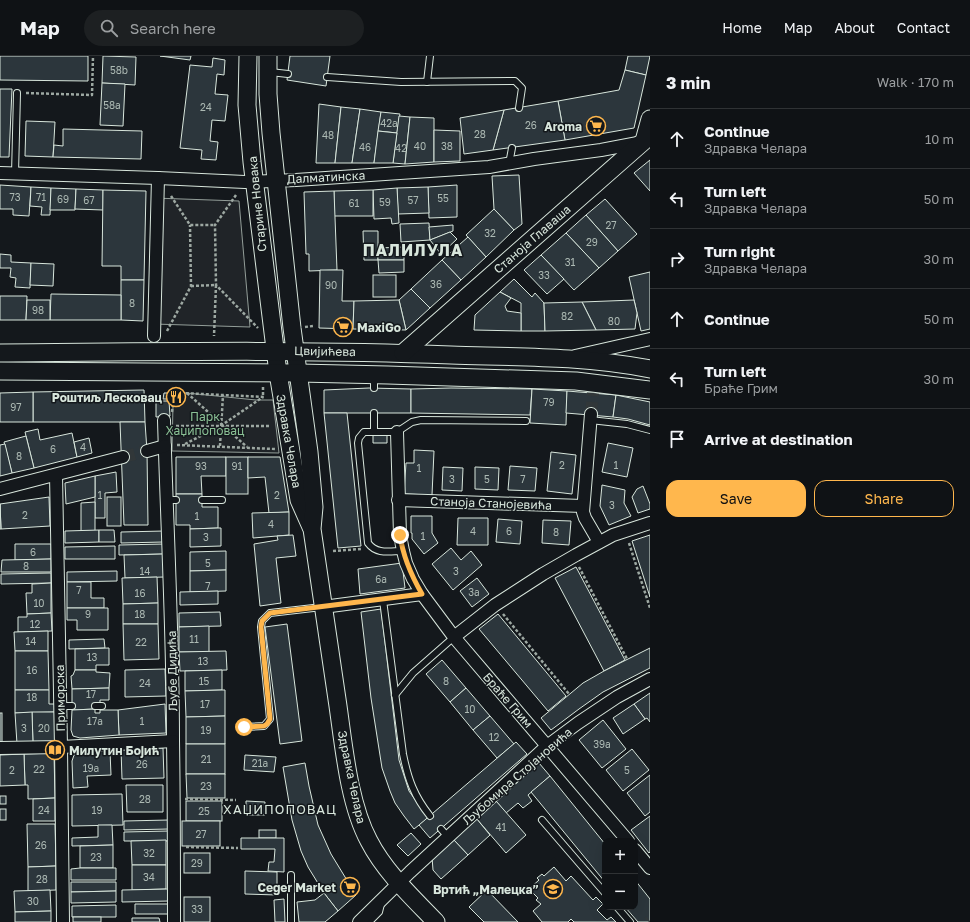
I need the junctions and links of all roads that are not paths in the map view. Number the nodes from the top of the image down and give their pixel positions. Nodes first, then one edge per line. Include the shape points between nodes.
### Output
1 (248, 56) edge
2 (430, 56) edge
3 (268, 64) edge
4 (288, 74) dead end
5 (327, 77) dead end
6 (427, 82) junction
7 (17, 93) road end
8 (519, 108) dead end
9 (650, 119) edge
10 (647, 141) edge
11 (512, 148) dead end
12 (508, 164) junction
13 (0, 173) edge
14 (15, 174) junction
15 (158, 178) junction
16 (276, 180) junction
17 (250, 182) junction
18 (159, 336) road end
19 (650, 339) edge
20 (275, 351) junction
21 (296, 351) junction
22 (0, 353) edge
23 (404, 353) junction
24 (561, 359) junction
25 (650, 369) edge
26 (0, 371) edge
27 (278, 373) junction
28 (299, 373) junction
29 (650, 390) edge
30 (374, 413) dead end
31 (591, 417) joint
32 (526, 421) dead end
33 (168, 423) road end
34 (650, 430) edge
35 (374, 432) junction
36 (397, 432) junction
37 (165, 446) junction
38 (147, 451) tunnel mouth
39 (123, 457) tunnel mouth
40 (56, 475) junction
41 (0, 489) edge
42 (202, 500) dead end
43 (222, 500) dead end
44 (398, 500) junction
45 (583, 506) junction
46 (650, 523) edge
47 (312, 529) junction
48 (598, 542) junction
49 (402, 551) junction
50 (422, 594) junction
51 (383, 600) junction
52 (323, 607) junction
53 (454, 637) junction
54 (650, 679) edge
55 (395, 695) junction
56 (95, 706) dead end
57 (102, 706) dead end
58 (244, 727) dead end
59 (173, 741) junction
60 (548, 746) junction
61 (61, 747) junction
62 (0, 748) edge
63 (430, 816) dead end
64 (542, 820) dead end
65 (625, 838) edge
66 (638, 854) edge
67 (650, 868) edge
68 (291, 874) dead end
69 (399, 883) junction
70 (602, 890) edge
71 (382, 900) junction
72 (620, 910) edge
73 (63, 922) edge
74 (174, 922) edge
75 (291, 922) edge
76 (359, 922) edge
77 (369, 922) edge
78 (436, 922) edge
79 (630, 922) edge

1 - 17 main road, Старине Новака
2 - 6 lane
3 - 4 lane
3 - 16 main road, Старине Новака
5 - 6 lane
6 - 8 lane via 515,81 522,88
7 - 14 lane
9 - 10 main road
10 - 12 street, Далматинска
10 - 23 main road, Станоја Главаша
11 - 12 lane
12 - 16 street, Далматинска
13 - 14 street, Далматинска
14 - 15 street, Далматинска
15 - 17 street, Далматинска
15 - 18 street
16 - 17 street, Далматинска
16 - 21 main road, Старине Новака
17 - 20 main road, Старине Новака
19 - 24 street
20 - 21 main road, Цвијићева
20 - 22 main road, Цвијићева
20 - 27 main road, Здравка Челара
21 - 23 main road, Цвијићева
21 - 28 main road, Здравка Челара
23 - 24 main road, Цвијићева
24 - 25 main road, Цвијићева
26 - 27 main road, Цвијићева
27 - 28 main road, Цвијићева
27 - 47 main road, Здравка Челара via 300,500
28 - 29 main road, Цвијићева via 374,381
28 - 47 main road, Здравка Челара via 314,498
30 - 35 lane
31 - 34 lane
31 - 45 street
32 - 36 lane via 421,420 412,422
33 - 37 street, Љубе Дидића
35 - 36 lane
35 - 49 lane via 364,432 358,443 368,543 375,550
36 - 44 street, Браће Грим
37 - 38 street
37 - 59 street, Љубе Дидића via 172,500
39 - 40 street
40 - 41 street
40 - 61 street, Приморска via 67,706
42 - 43 lane
44 - 45 street, Станоја Станојевића
44 - 49 street, Браће Грим
45 - 48 street via 585,518
46 - 48 street
47 - 52 main road, Здравка Челара
48 - 53 street via 495,605
49 - 50 street, Браће Грим
50 - 51 street
50 - 53 street, Браће Грим
51 - 52 street
51 - 55 lane
52 - 58 lane via 270,613 262,621 270,719 264,726
52 - 69 main road, Здравка Челара via 344,749 358,816 376,854
53 - 55 lane via 413,673
53 - 60 street, Браће Грим
54 - 60 street, Љубомира Стојановића via 617,697
55 - 63 lane via 407,774 420,803
56 - 57 lane
59 - 61 street
59 - 74 street, Љубе Дидића
60 - 65 street, Браће Грим
60 - 69 street, Љубомира Стојановића via 444,833
61 - 62 street
61 - 73 street, Приморска
64 - 70 lane
66 - 67 street
68 - 75 lane
69 - 71 street, Љубомира Стојановића
69 - 78 main road, Здравка Челара
71 - 76 street, Љубомира Стојановића
71 - 77 lane via 379,912
72 - 79 lane

